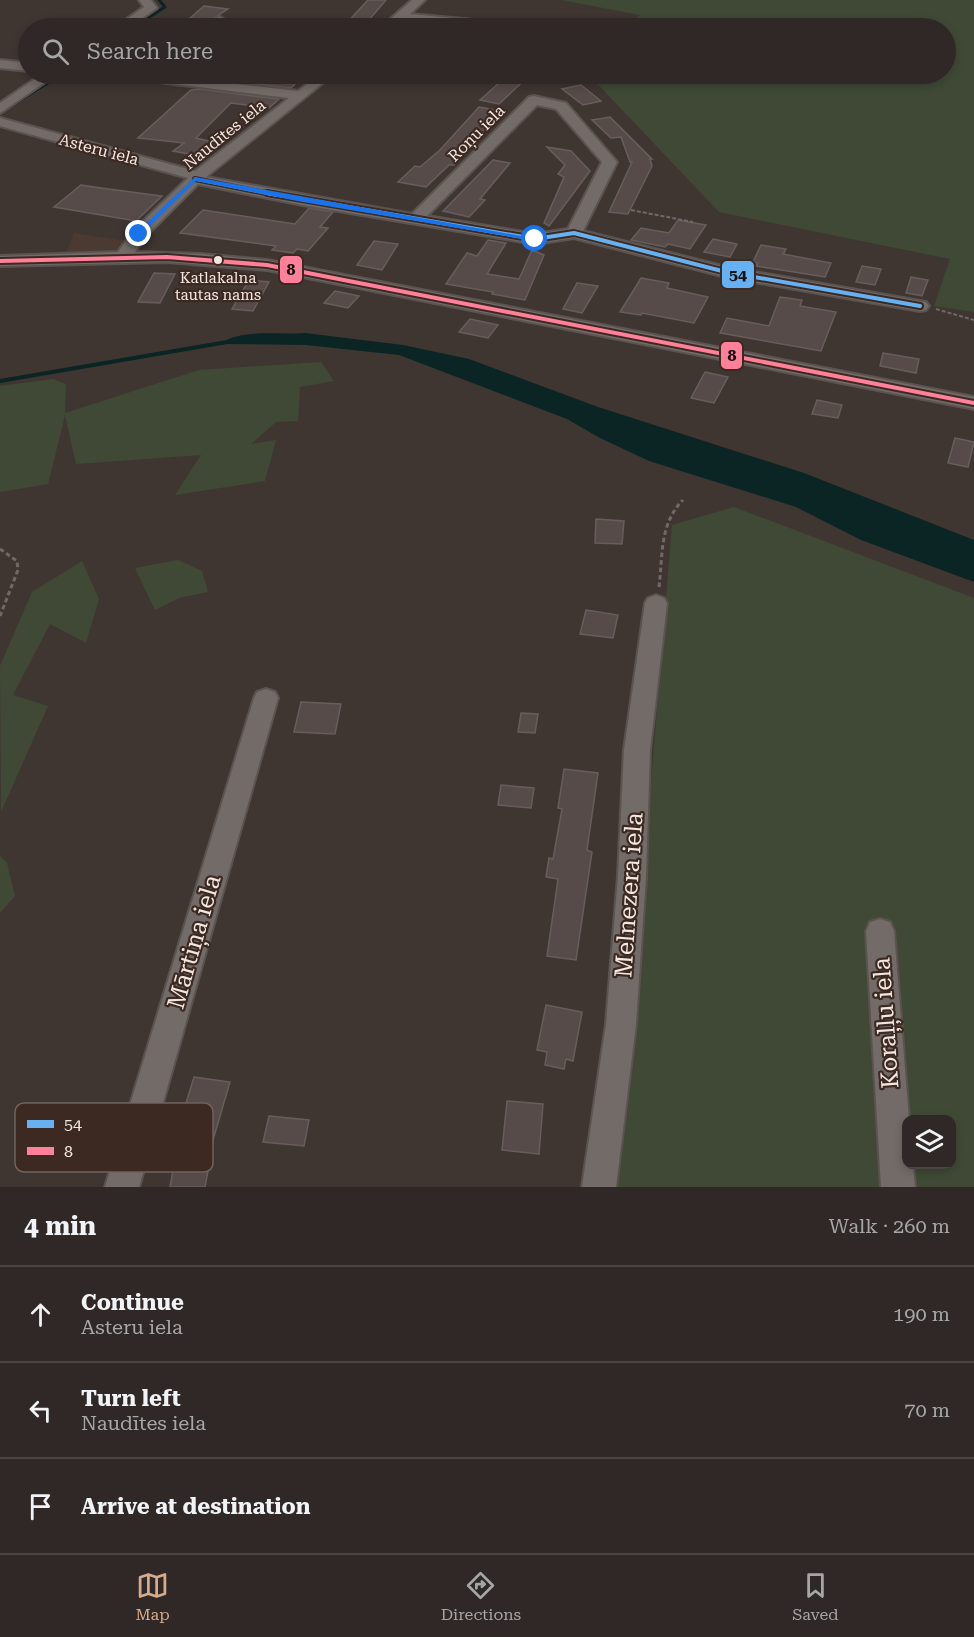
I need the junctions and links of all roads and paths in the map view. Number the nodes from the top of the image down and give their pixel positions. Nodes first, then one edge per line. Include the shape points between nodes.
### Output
1 (146, 0) edge
2 (419, 0) edge
3 (401, 17) joint
4 (136, 18) edge
5 (411, 18) edge
6 (0, 64) edge
7 (18, 66) edge
8 (33, 84) edge
9 (209, 84) edge
10 (315, 84) edge
11 (301, 95) junction
12 (0, 109) edge
13 (0, 122) edge
14 (197, 177) junction
15 (631, 210) dead end
16 (416, 218) junction
17 (686, 218) dead end
18 (679, 219) junction
19 (693, 222) dead end
20 (574, 233) junction
21 (124, 256) junction
22 (0, 261) edge
23 (920, 306) joint
24 (974, 320) edge
25 (974, 403) edge
26 (683, 500) dead end
27 (0, 549) edge
28 (656, 603) joint
29 (0, 616) edge
30 (266, 698) dead end
31 (880, 931) dead end
32 (147, 1103) edge
33 (126, 1172) edge
34 (122, 1187) edge
35 (599, 1187) edge
36 (898, 1187) edge

1 - 4 street via 152,8
2 - 3 street
3 - 5 street
6 - 7 street
8 - 12 street
9 - 11 street
10 - 11 street, Naudītes iela
11 - 14 street, Naudītes iela
13 - 14 street, Asteru iela
14 - 16 street, Asteru iela via 303,200
14 - 21 street, Naudītes iela via 139,234
15 - 18 path
16 - 20 street, Asteru iela via 535,239
16 - 20 street, Roņu iela via 534,100 561,106 610,162
17 - 18 path
18 - 19 path
20 - 23 street, Asteru iela via 726,272
21 - 22 street
21 - 25 street via 198,258 267,266
23 - 24 path
26 - 28 path via 673,508 664,528
27 - 29 path via 17,561 18,570
28 - 35 street, Melnezera iela via 637,750 621,1024
30 - 32 street, Mārtiņa iela
31 - 36 street, Koraļļu iela
33 - 34 street, Mārtiņa iela

